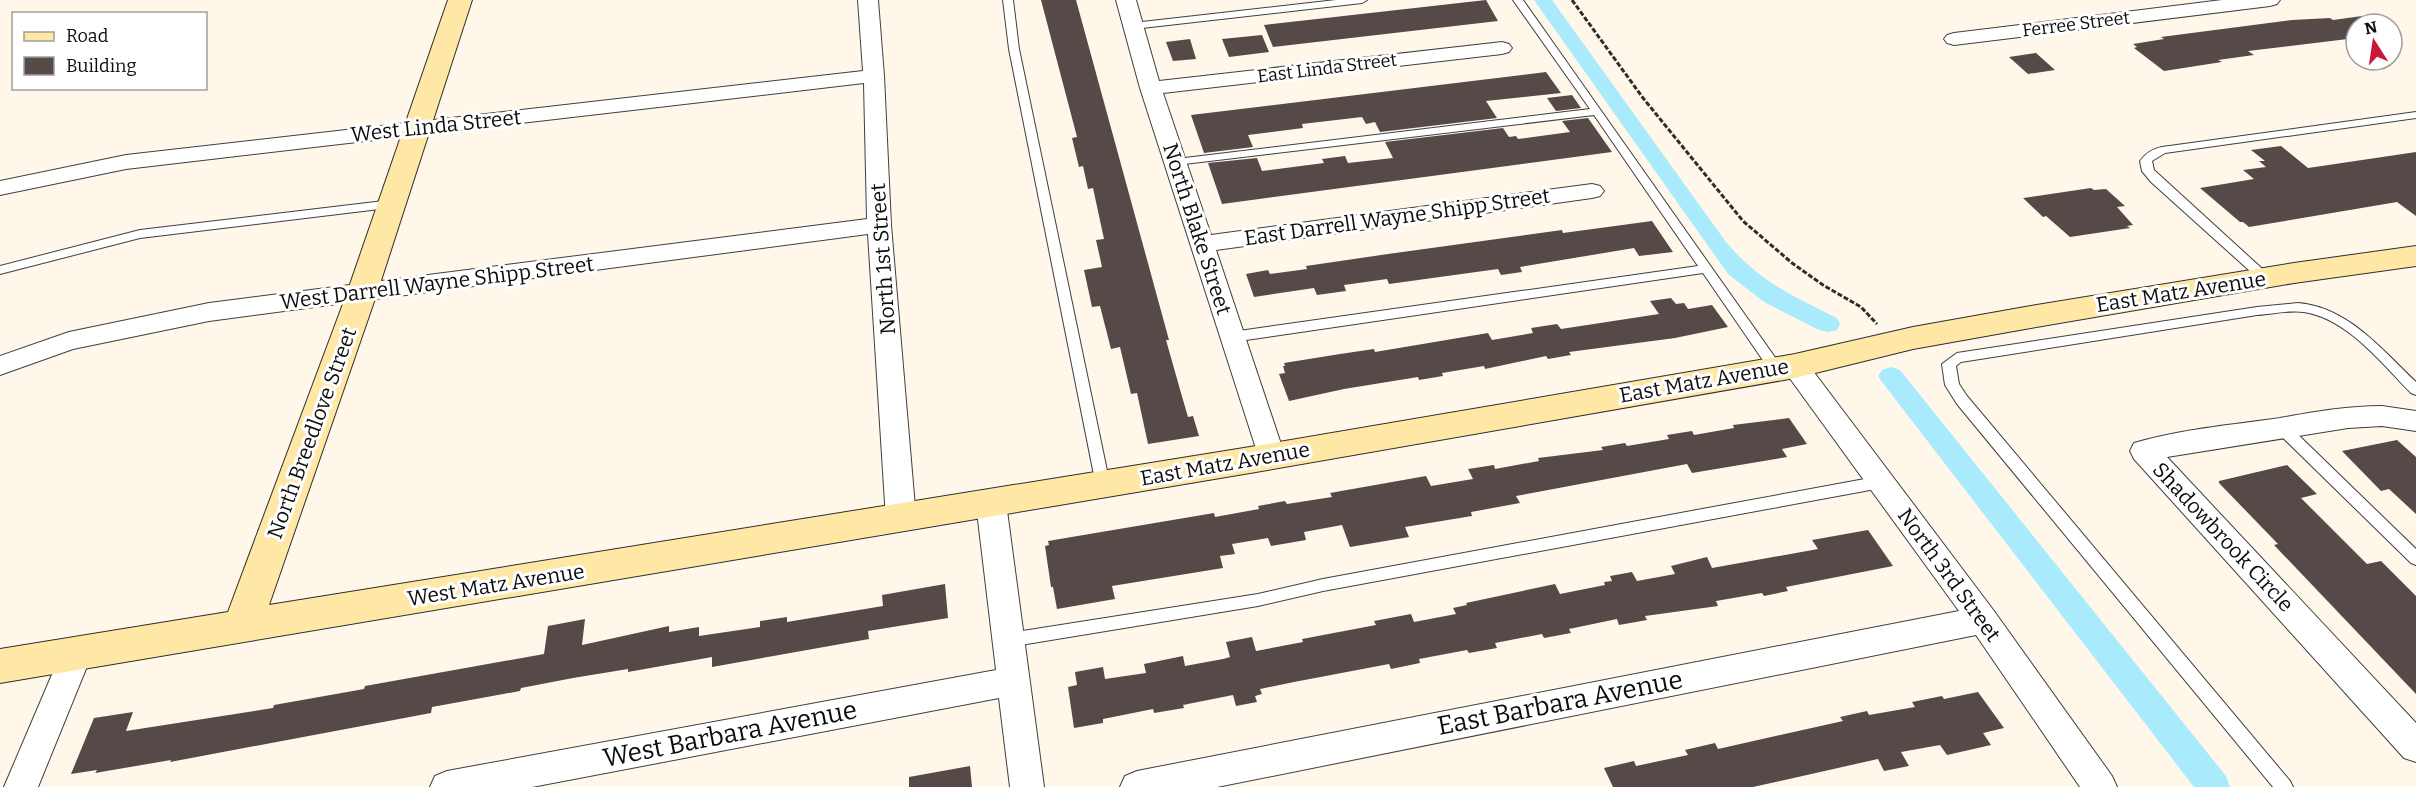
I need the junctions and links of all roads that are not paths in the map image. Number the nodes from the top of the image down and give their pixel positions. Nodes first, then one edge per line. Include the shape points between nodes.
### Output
1 (460, 0) edge
2 (868, 0) edge
3 (1008, 0) edge
4 (1126, 0) edge
5 (1362, 0) edge
6 (1518, 0) edge
7 (2270, 0) edge
8 (1133, 26) junction
9 (1954, 39) dead end
10 (1502, 48) dead end
11 (874, 76) junction
12 (1151, 88) junction
13 (1596, 112) junction
14 (2416, 115) edge
15 (418, 128) junction
16 (1176, 162) junction
17 (0, 188) edge
18 (1592, 191) dead end
19 (392, 204) junction
20 (879, 225) junction
21 (1202, 244) junction
22 (2416, 256) edge
23 (1706, 269) junction
24 (0, 270) edge
25 (2265, 278) junction
26 (362, 293) junction
27 (1232, 337) junction
28 (0, 366) edge
29 (1786, 367) junction
30 (2416, 390) edge
31 (2416, 421) edge
32 (2281, 427) junction
33 (1271, 456) junction
34 (1881, 482) junction
35 (1103, 484) junction
36 (991, 503) junction
37 (901, 519) junction
38 (2416, 559) edge
39 (1983, 620) junction
40 (242, 627) junction
41 (1009, 640) junction
42 (76, 654) junction
43 (0, 666) edge
44 (1014, 681) junction
45 (2416, 747) edge
46 (2094, 786) edge
47 (21, 787) edge
48 (447, 787) edge
49 (1027, 787) edge
50 (1137, 787) edge
51 (2284, 787) edge

1 - 15 street, North Breedlove Street
2 - 11 street, North 1st Street
3 - 35 lane via 1014,50
4 - 8 street, North Blake Street
5 - 8 lane
6 - 13 lane
7 - 9 street, Ferree Street
8 - 12 street, North Blake Street
10 - 12 street, East Linda Street
11 - 15 street, West Linda Street
11 - 20 street, North 1st Street
12 - 16 street, North Blake Street
13 - 16 lane
13 - 23 lane
14 - 25 lane via 2162,150 2151,155 2146,161 2155,179
15 - 17 street, West Linda Street via 126,162
15 - 19 street, North Breedlove Street
16 - 21 street, North Blake Street
18 - 21 street, East Darrell Wayne Shipp Street
19 - 24 lane via 140,234
19 - 26 street, North Breedlove Street
20 - 26 street, West Darrell Wayne Shipp Street
20 - 37 street, North 1st Street
21 - 27 street, North Blake Street
22 - 25 street, East Matz Avenue
23 - 27 lane
23 - 29 lane
25 - 29 street, East Matz Avenue via 2025,318
26 - 28 street, West Darrell Wayne Shipp Street via 209,312 104,333
26 - 40 street, North Breedlove Street
27 - 33 street, North Blake Street
29 - 33 street, East Matz Avenue
29 - 34 street, North 3rd Street
30 - 51 lane via 2366,342 2330,315 2304,308 2257,311 1957,358 1949,364 1952,385 1962,400
31 - 32 street, Shadowbrook Circle via 2388,415 2362,416
32 - 38 lane
32 - 45 street, Shadowbrook Circle via 2144,451
33 - 35 street, East Matz Avenue
34 - 39 street, North 3rd Street
34 - 41 lane via 1258,600
35 - 36 street, East Matz Avenue
36 - 37 street, West Matz Avenue
36 - 41 street
37 - 40 street, West Matz Avenue
39 - 46 street, North 3rd Street
39 - 50 street, East Barbara Avenue
40 - 42 street, West Matz Avenue
41 - 44 street
42 - 43 street, West Matz Avenue
42 - 47 street
44 - 48 street, West Barbara Avenue
44 - 49 street

